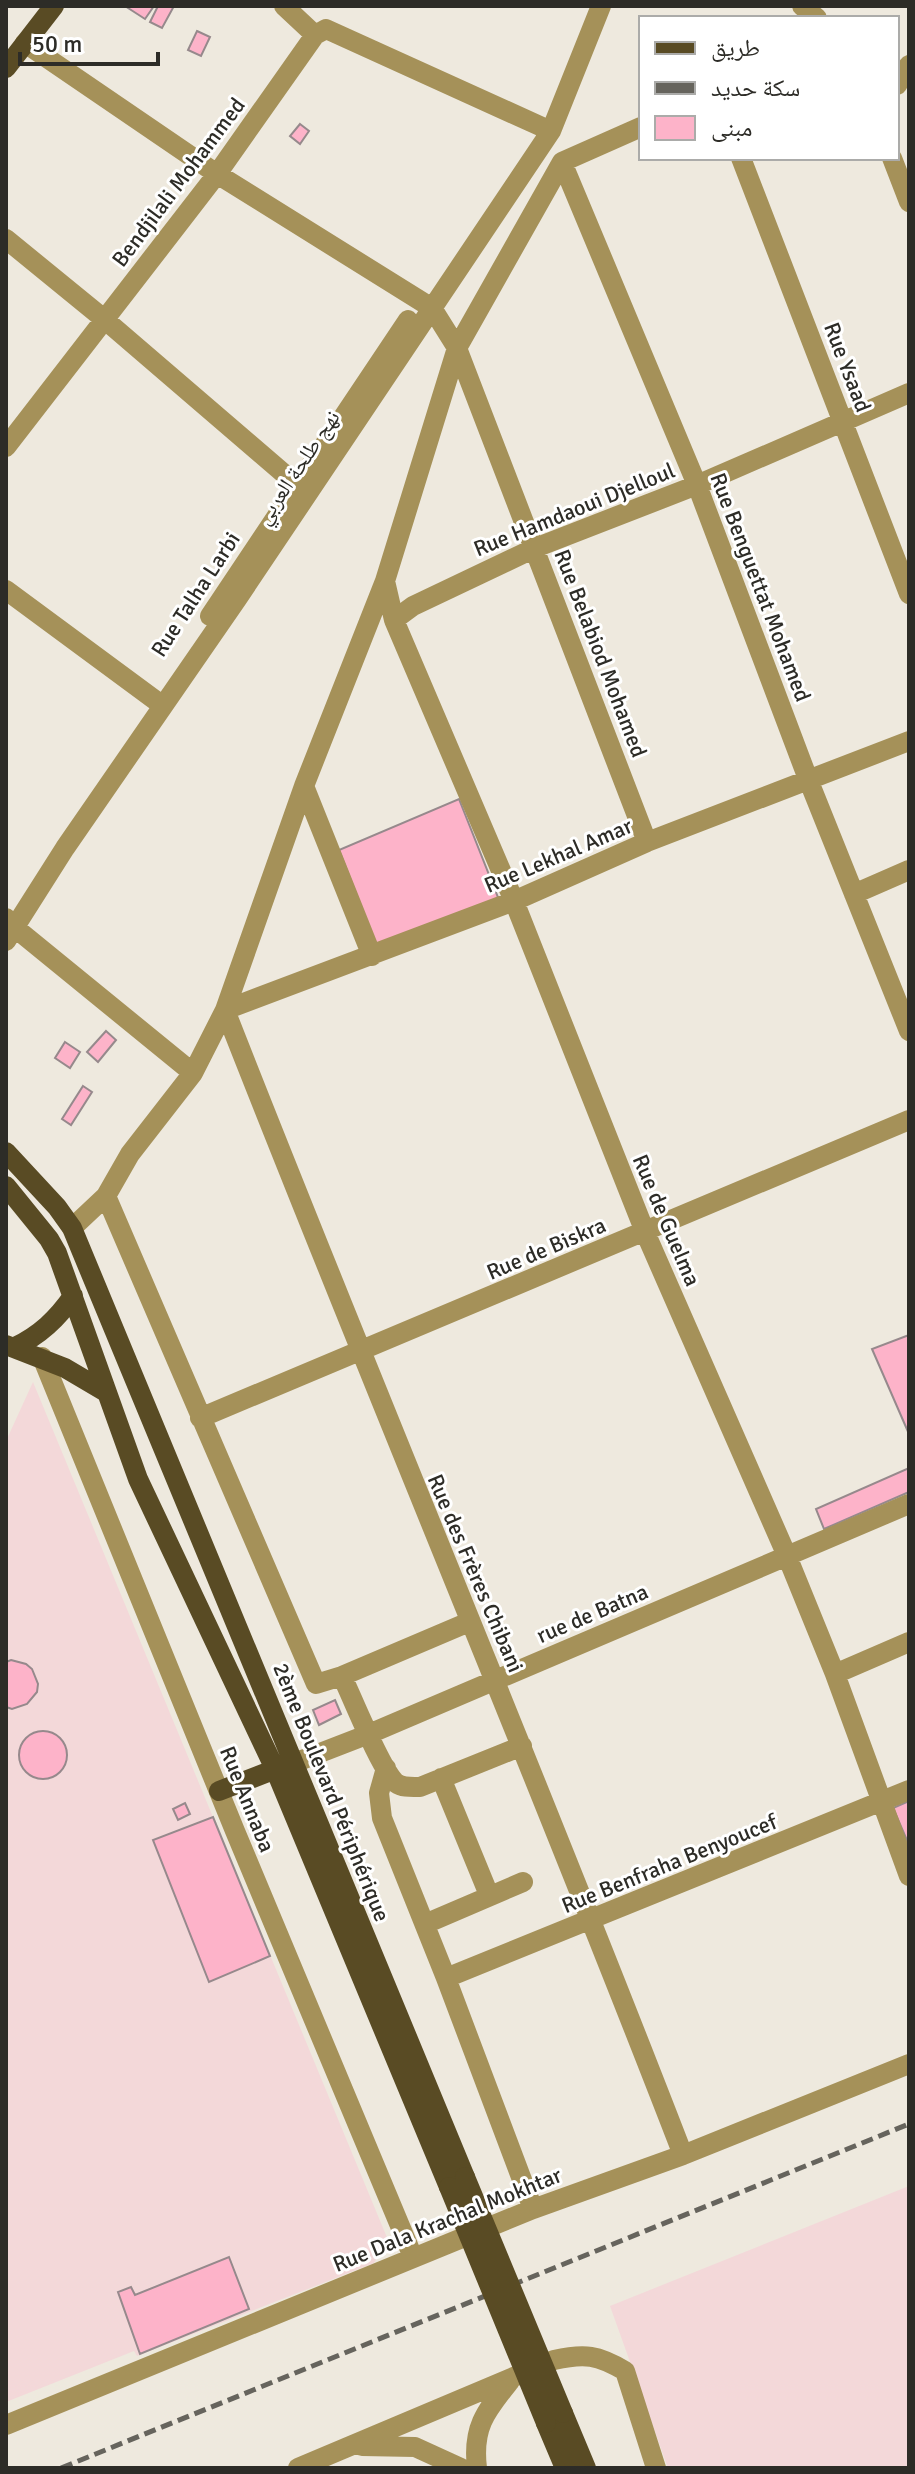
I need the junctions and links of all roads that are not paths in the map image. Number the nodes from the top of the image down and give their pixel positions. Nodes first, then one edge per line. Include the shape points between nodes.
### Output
1 (54, 6) edge
2 (284, 6) edge
3 (587, 6) edge
4 (601, 6) edge
5 (315, 35) junction
6 (25, 43) junction
7 (6, 68) edge
8 (639, 128) edge
9 (546, 129) junction
10 (742, 160) edge
11 (893, 160) edge
12 (562, 162) junction
13 (217, 174) junction
14 (909, 202) edge
15 (6, 239) edge
16 (426, 304) junction
17 (104, 319) junction
18 (457, 348) junction
19 (909, 393) edge
20 (844, 422) junction
21 (6, 447) edge
22 (296, 484) junction
23 (697, 485) junction
24 (535, 548) junction
25 (385, 581) junction
26 (6, 590) edge
27 (909, 594) edge
28 (394, 620) junction
29 (155, 700) junction
30 (909, 741) edge
31 (808, 779) junction
32 (304, 786) junction
33 (647, 842) junction
34 (909, 870) edge
35 (854, 894) junction
36 (514, 901) junction
37 (8, 924) edge
38 (372, 956) junction
39 (225, 1010) junction
40 (909, 1031) edge
41 (193, 1073) junction
42 (909, 1120) edge
43 (6, 1152) edge
44 (6, 1186) edge
45 (106, 1196) junction
46 (72, 1228) junction
47 (645, 1232) junction
48 (73, 1296) junction
49 (10, 1346) edge
50 (360, 1352) junction
51 (42, 1357) junction
52 (104, 1391) junction
53 (200, 1418) junction
54 (909, 1504) edge
55 (787, 1556) junction
56 (469, 1622) junction
57 (909, 1642) edge
58 (835, 1674) junction
59 (342, 1676) junction
60 (495, 1680) junction
61 (369, 1734) junction
62 (522, 1746) junction
63 (284, 1766) junction
64 (386, 1768) junction
65 (441, 1778) junction
66 (909, 1790) edge
67 (219, 1791) junction
68 (880, 1803) junction
69 (909, 1876) edge
70 (523, 1882) dead end
71 (489, 1895) junction
72 (593, 1920) junction
73 (425, 1924) junction
74 (446, 1978) junction
75 (909, 2064) edge
76 (683, 2155) junction
77 (533, 2209) junction
78 (413, 2257) junction
79 (513, 2378) junction
80 (555, 2418) junction
81 (6, 2425) edge
82 (354, 2445) junction
83 (298, 2468) edge
84 (461, 2468) edge
85 (477, 2468) edge
86 (565, 2468) edge
87 (586, 2468) edge
88 (656, 2468) edge

1 - 6 main road
2 - 5 street
3 - 9 street, Rue Talha Larbi
4 - 9 street
5 - 9 street via 326,29
5 - 13 street, Bendjilali Mohammed
6 - 7 main road
6 - 13 street
8 - 12 street
9 - 16 street, Rue Talha Larbi
10 - 20 street, Rue Ysaad
11 - 14 street
12 - 18 street
12 - 23 street, Rue Benguettat Mohamed
13 - 16 street
13 - 17 street, Bendjilali Mohammed
15 - 17 street
16 - 18 street, Rue Belabiod Mohamed
16 - 22 street, Rue Talha Larbi
16 - 37 street, نهج طلحة العربي via 246,586
17 - 21 street, Bendjilali Mohammed
17 - 22 street
18 - 24 street, Rue Belabiod Mohamed
18 - 25 street
19 - 20 street, Rue Hamdaoui Djelloul
20 - 23 street, Rue Hamdaoui Djelloul
20 - 27 street, Rue Ysaad
22 - 29 street, Rue Talha Larbi
23 - 24 street, Rue Hamdaoui Djelloul
23 - 31 street, Rue Benguettat Mohamed
24 - 28 street, Rue Hamdaoui Djelloul
24 - 33 street, Rue Belabiod Mohamed
25 - 28 street, Rue de Guelma
25 - 32 street
26 - 29 street
28 - 36 street, Rue de Guelma
29 - 37 street, Rue Talha Larbi
30 - 31 street, Rue Lekhal Amar
31 - 33 street, Rue Lekhal Amar
31 - 35 street, Rue Benguettat Mohamed
32 - 38 street
32 - 39 street
33 - 36 street, Rue Lekhal Amar
34 - 35 street
35 - 40 street, Rue Benguettat Mohamed
36 - 38 street, Rue Lekhal Amar
36 - 47 street, Rue de Guelma
37 - 41 street
38 - 39 street, Rue Lekhal Amar
39 - 41 street
39 - 50 street, Rue des Frères Chibani
41 - 45 street via 130,1154
42 - 47 street, Rue de Biskra
43 - 46 main road, 2ème Boulevard Périphérique
44 - 48 main road, 2ème Boulevard Périphérique via 49,1239
45 - 46 street
45 - 53 street
46 - 63 main road, 2ème Boulevard Périphérique
47 - 50 street, Rue de Biskra
47 - 55 street, Rue de Guelma
48 - 49 main road via 49,1326
48 - 52 main road, 2ème Boulevard Périphérique
49 - 51 main road
50 - 53 street, Rue de Biskra
50 - 56 street, Rue des Frères Chibani
51 - 52 main road
51 - 67 street, Rue Annaba
52 - 63 main road, 2ème Boulevard Périphérique via 138,1479
53 - 59 street via 316,1684
54 - 55 street, rue de Batna
55 - 58 street, Rue de Guelma
55 - 60 street, rue de Batna
56 - 59 street
56 - 60 street, Rue des Frères Chibani
57 - 58 street
58 - 68 street, Rue de Guelma
59 - 61 street
60 - 61 street, rue de Batna
60 - 62 street, Rue des Frères Chibani
61 - 63 street, rue de Batna
61 - 64 street
62 - 65 street
62 - 72 street, Rue des Frères Chibani
63 - 67 main road
63 - 80 main road, 2ème Boulevard Périphérique, bridge
64 - 65 street via 397,1783 408,1787
64 - 73 street via 379,1793 382,1818
65 - 71 street
66 - 68 street, Rue Benfraha Benyoucef
67 - 78 street, Rue Annaba
68 - 69 street, Rue de Guelma
68 - 72 street, Rue Benfraha Benyoucef
70 - 71 street
71 - 73 street
72 - 74 street, Rue Benfraha Benyoucef
72 - 76 street, Rue des Frères Chibani
73 - 74 street
74 - 77 street
75 - 76 street, Rue Dala Krachal Mokhtar
76 - 77 street, Rue Dala Krachal Mokhtar
77 - 78 street, Rue Dala Krachal Mokhtar
78 - 81 street, Rue Dala Krachal Mokhtar
79 - 82 street
79 - 85 street via 484,2414 477,2433
79 - 88 street via 578,2354 605,2358 625,2371
80 - 86 main road, 2ème Boulevard Périphérique
80 - 87 main road, 2ème Boulevard Périphérique
82 - 83 street
82 - 84 street via 415,2447

